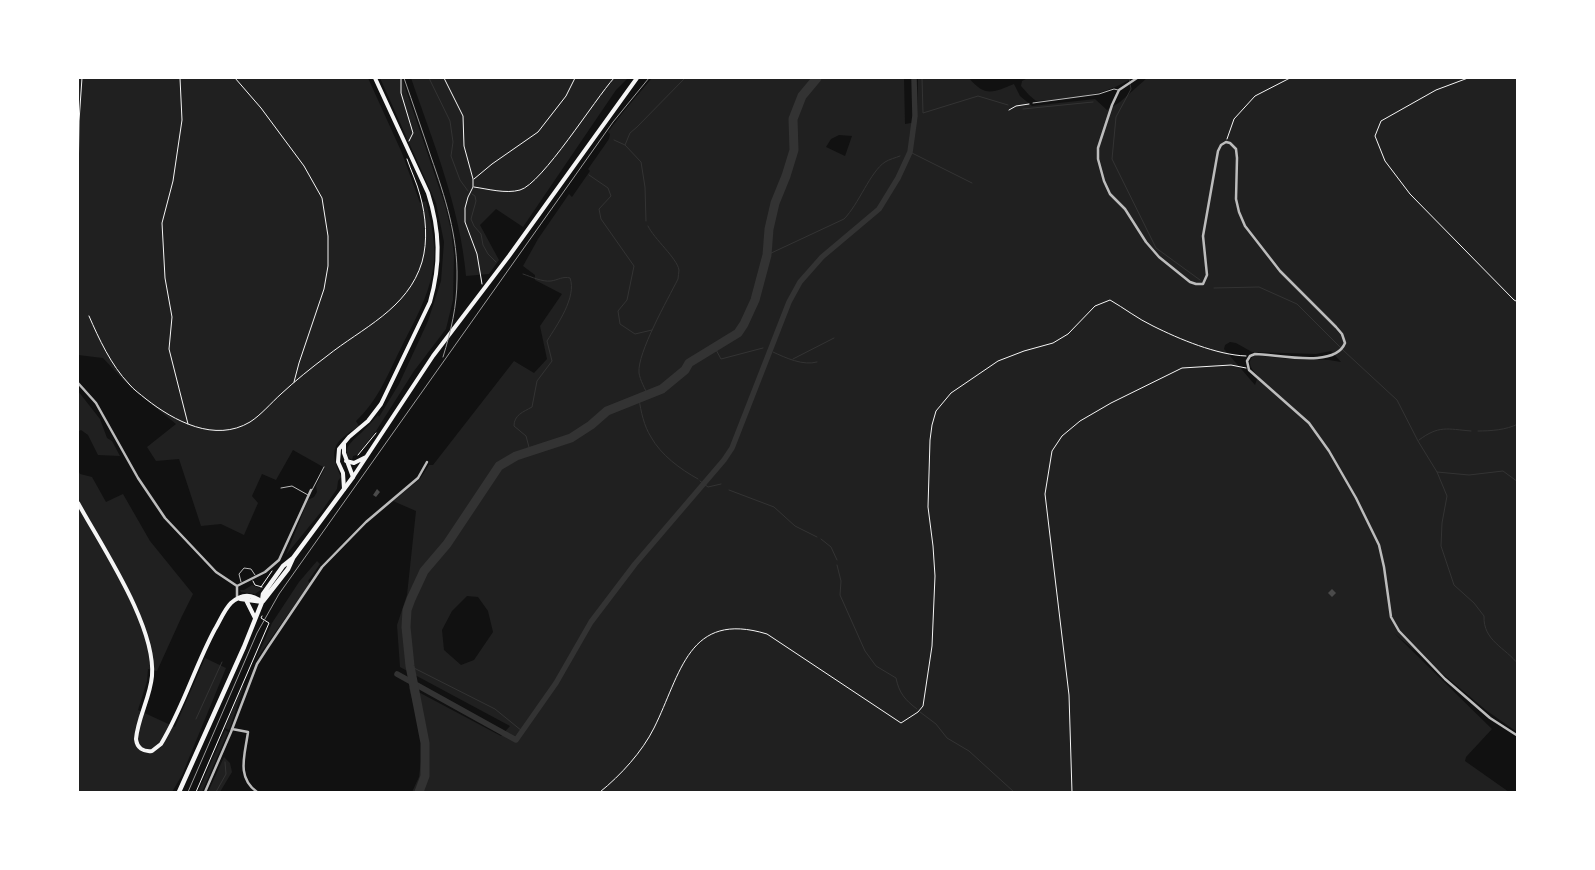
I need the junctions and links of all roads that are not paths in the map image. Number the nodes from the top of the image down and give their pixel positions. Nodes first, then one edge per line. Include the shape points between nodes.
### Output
1 (375, 78) edge
2 (636, 78) edge
3 (1137, 78) edge
4 (1118, 90) junction
5 (1033, 103) road end
6 (78, 383) edge
7 (344, 444) junction
8 (366, 458) junction
9 (346, 461) junction
10 (427, 462) dead end
11 (324, 466) dead end
12 (343, 473) junction
13 (353, 477) junction
14 (281, 488) dead end
15 (311, 490) joint
16 (344, 490) junction
17 (308, 495) junction
18 (78, 503) edge
19 (256, 577) junction
20 (242, 583) junction
21 (237, 586) junction
22 (237, 599) junction
23 (244, 599) junction
24 (262, 602) junction
25 (255, 618) junction
26 (232, 730) junction
27 (1518, 736) edge
28 (179, 792) edge
29 (205, 792) edge
30 (257, 792) edge

1 - 7 main road via 428,193 438,233 438,259 434,287 424,315 381,404
2 - 8 main road via 510,256 433,356
3 - 4 street
4 - 5 lane
4 - 27 street via 1098,148 1104,181 1110,194 1125,209 1159,257 1196,284 1203,284 1207,275 1204,236 1218,151 1226,142 1236,149 1236,199 1245,226 1280,271 1342,334 1345,343 1331,356 1320,358 1252,355 1247,361 1249,370 1309,423 1330,451 1379,544 1391,617 1399,631 1490,718
6 - 21 street via 96,403 138,478 165,518 216,572
7 - 9 main road
7 - 12 main road via 337,454
8 - 9 main road via 354,463
8 - 13 main road
9 - 13 main road
10 - 26 street via 418,478 366,522 322,567 256,664
11 - 15 lane
12 - 13 main road
12 - 16 main road
13 - 16 main road
14 - 17 lane via 292,486
15 - 17 street
16 - 24 main road via 294,558 273,579 263,594
17 - 19 street via 280,558
18 - 22 main road via 141,620 150,650 152,677 136,739 138,746 145,751 156,750 164,739 208,643 228,608
19 - 20 street
19 - 20 lane via 251,569 244,568 239,574
20 - 21 street
21 - 22 street
22 - 23 main road
22 - 24 main road via 246,595
23 - 24 main road
23 - 25 main road
24 - 25 main road
25 - 28 main road
26 - 29 street
26 - 30 street via 248,732 244,773 250,787

